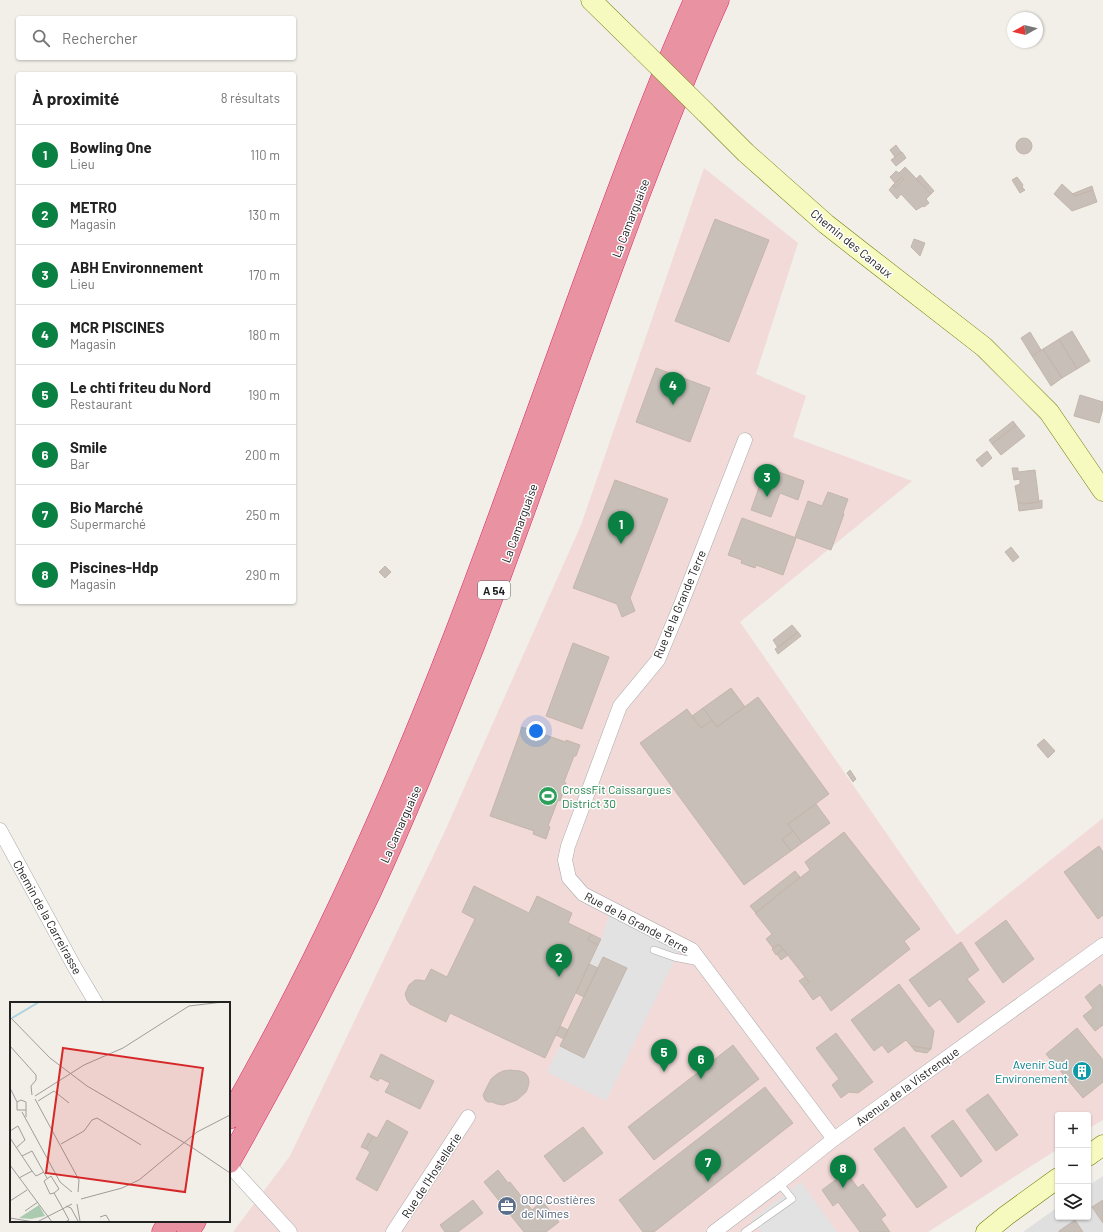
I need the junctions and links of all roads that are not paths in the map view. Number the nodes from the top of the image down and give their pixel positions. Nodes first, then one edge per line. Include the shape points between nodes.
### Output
1 (591, 0) edge
2 (695, 0) edge
3 (718, 0) edge
4 (745, 440) dead end
5 (1103, 491) edge
6 (0, 830) edge
7 (1103, 945) edge
8 (654, 950) dead end
9 (701, 962) junction
10 (95, 1002) edge
11 (230, 1116) edge
12 (468, 1117) dead end
13 (834, 1139) junction
14 (1103, 1145) edge
15 (1091, 1154) edge
16 (1103, 1161) edge
17 (230, 1162) edge
18 (230, 1165) edge
19 (1091, 1169) edge
20 (1055, 1180) edge
21 (779, 1183) junction
22 (1055, 1193) edge
23 (169, 1222) edge
24 (194, 1222) edge
25 (722, 1230) edge
26 (163, 1232) edge
27 (188, 1232) edge
28 (290, 1232) edge
29 (393, 1232) edge
30 (745, 1232) edge
31 (986, 1232) edge
32 (994, 1232) edge

1 - 5 main road, Chemin des Canaux, bridge via 746,153 826,224 984,347 1050,412
2 - 11 highway, La Camarguaise / A 54 via 607,220 454,639 400,773 302,984
3 - 17 highway, La Camarguaise / A 54 via 624,234 473,644 418,782 320,995
4 - 9 street, Rue de la Grande Terre via 658,660 620,706 565,860 569,878 583,894 692,950
6 - 10 street, Chemin de la Carreirasse
7 - 13 street, Avenue de la Vistrenque
8 - 9 lane
9 - 13 street, Rue de la Grande Terre
12 - 29 street, Rue de l'Hostellerie
13 - 21 street, Avenue de la Vistrenque
14 - 15 main road
16 - 19 main road
18 - 28 street
20 - 31 main road
21 - 25 street, Avenue de la Vistrenque
21 - 30 lane via 792,1199
22 - 32 main road
23 - 26 highway
24 - 27 highway

